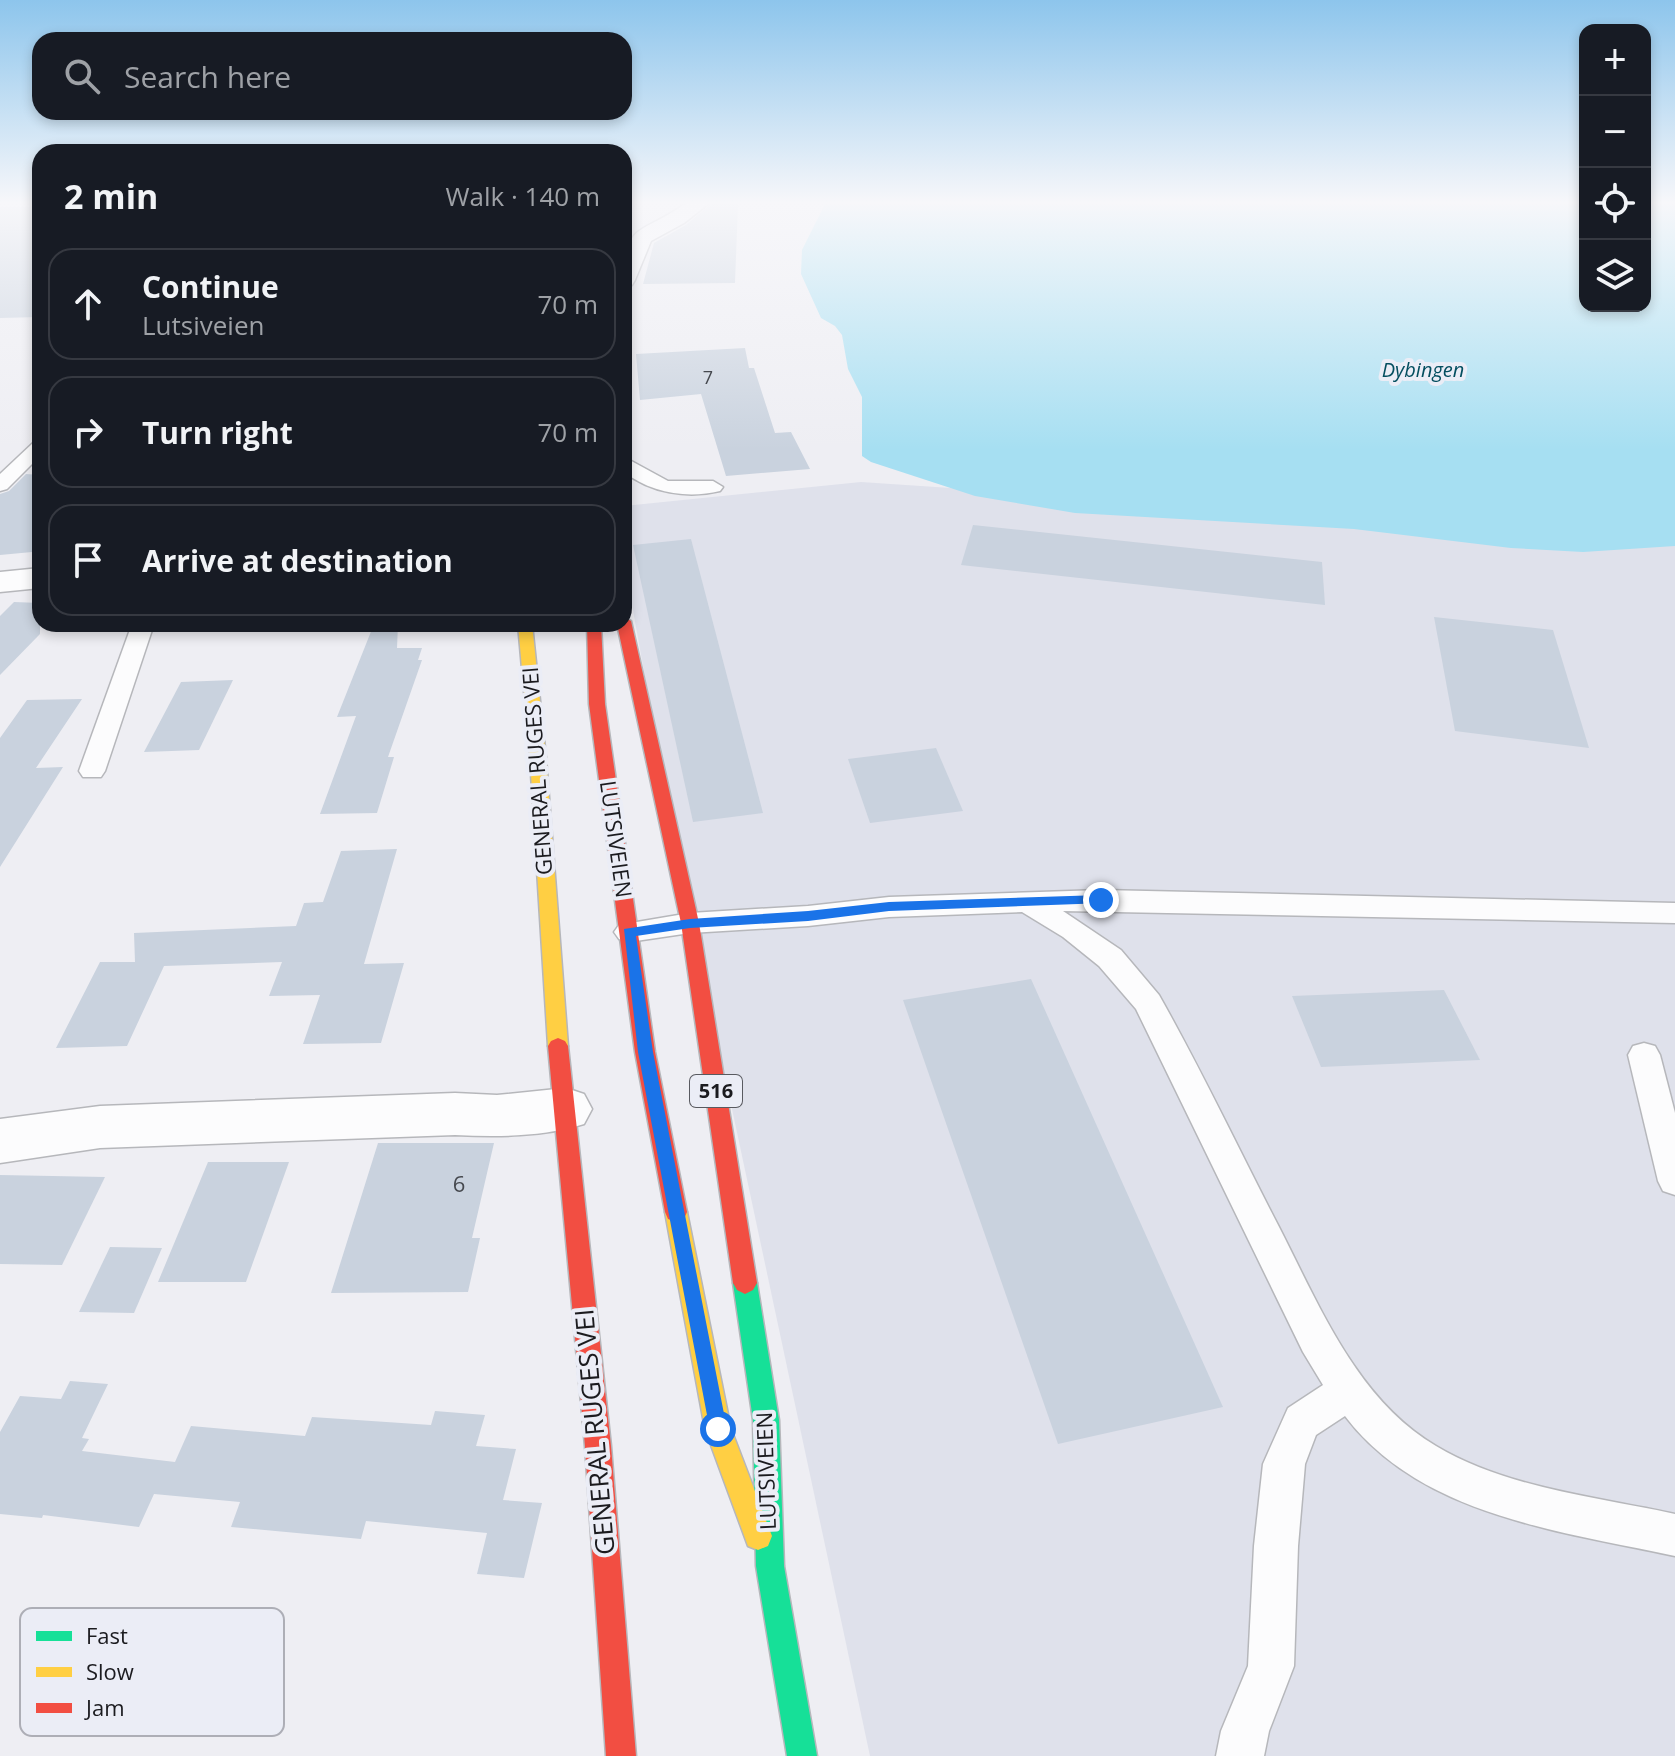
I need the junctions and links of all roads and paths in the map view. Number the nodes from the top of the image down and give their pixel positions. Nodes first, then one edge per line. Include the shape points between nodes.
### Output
1 (32, 454) edge
2 (632, 469) edge
3 (0, 485) edge
4 (713, 487) dead end
5 (32, 579) edge
6 (0, 582) edge
7 (140, 632) edge
8 (526, 632) edge
9 (594, 632) edge
10 (629, 632) edge
11 (92, 771) dead end
12 (1025, 902) junction
13 (1675, 913) edge
14 (690, 923) junction
15 (629, 932) junction
16 (1644, 1055) dead end
17 (566, 1109) junction
18 (0, 1141) edge
19 (1675, 1181) edge
20 (1348, 1391) junction
21 (1675, 1535) edge
22 (770, 1566) junction
23 (621, 1756) edge
24 (802, 1756) edge
25 (1240, 1756) edge

1 - 3 lane
2 - 4 lane via 670,489
5 - 6 street
7 - 11 lane
8 - 17 main road, GENERAL RUGES VEI
9 - 15 main road, LUTSIVEIEN / 516 via 597,704
10 - 14 main road, LUTSIVEIEN / 516
12 - 13 lane
12 - 14 lane
12 - 20 lane via 1110,958 1148,1003 1317,1340
14 - 15 lane
14 - 22 main road, LUTSIVEIEN / 516 via 766,1420
15 - 22 main road, LUTSIVEIEN / 516 via 645,1052 718,1429
16 - 19 lane
17 - 18 street via 497,1116 100,1127
17 - 23 main road, GENERAL RUGES VEI
20 - 21 lane via 1395,1442 1435,1468 1499,1493
20 - 25 lane via 1302,1422 1284,1464 1271,1666
22 - 24 main road, LUTSIVEIEN / 516

